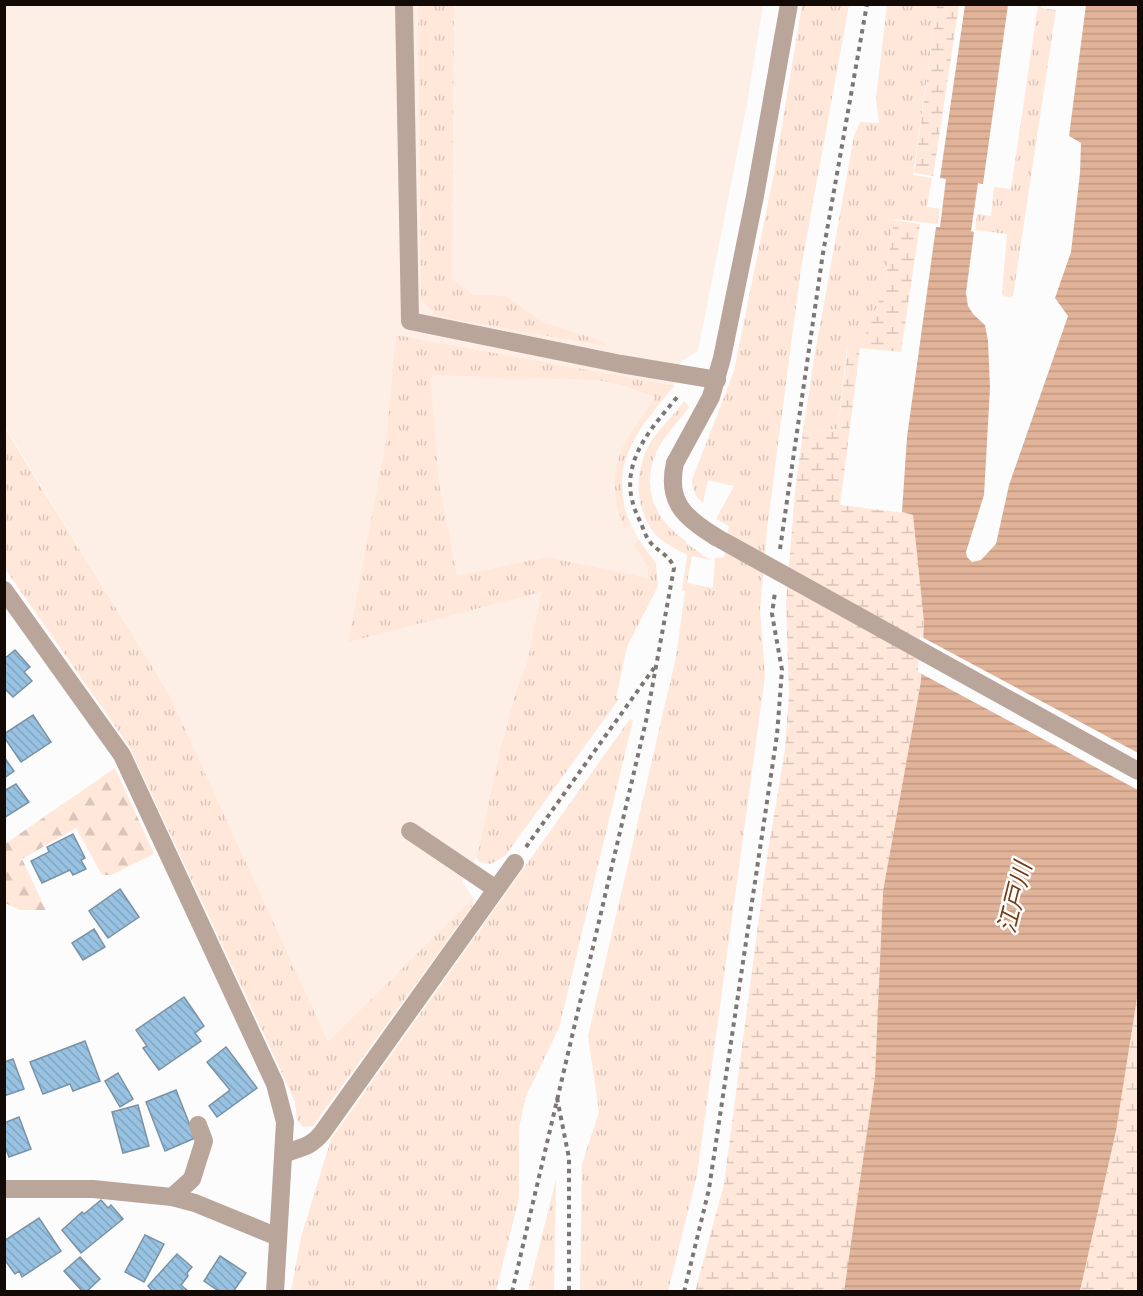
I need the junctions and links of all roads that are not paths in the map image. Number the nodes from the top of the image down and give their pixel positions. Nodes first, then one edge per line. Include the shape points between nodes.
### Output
1 (404, 4) edge
2 (789, 4) edge
3 (717, 380) junction
4 (4, 590) edge
5 (1138, 771) edge
6 (410, 831) dead end
7 (515, 862) road end
8 (496, 889) junction
9 (198, 1125) dead end
10 (284, 1154) junction
11 (4, 1189) edge
12 (172, 1197) junction
13 (278, 1237) junction
14 (275, 1292) edge

1 - 3 street via 410,321
2 - 3 street
3 - 5 street, bridge via 672,474 675,501 700,528
4 - 10 street via 122,755 275,1084 285,1122
6 - 8 street
7 - 8 street
8 - 10 street via 315,1142
9 - 12 street via 204,1141 192,1179
10 - 13 street
11 - 12 street via 93,1189
12 - 13 street
13 - 14 street

